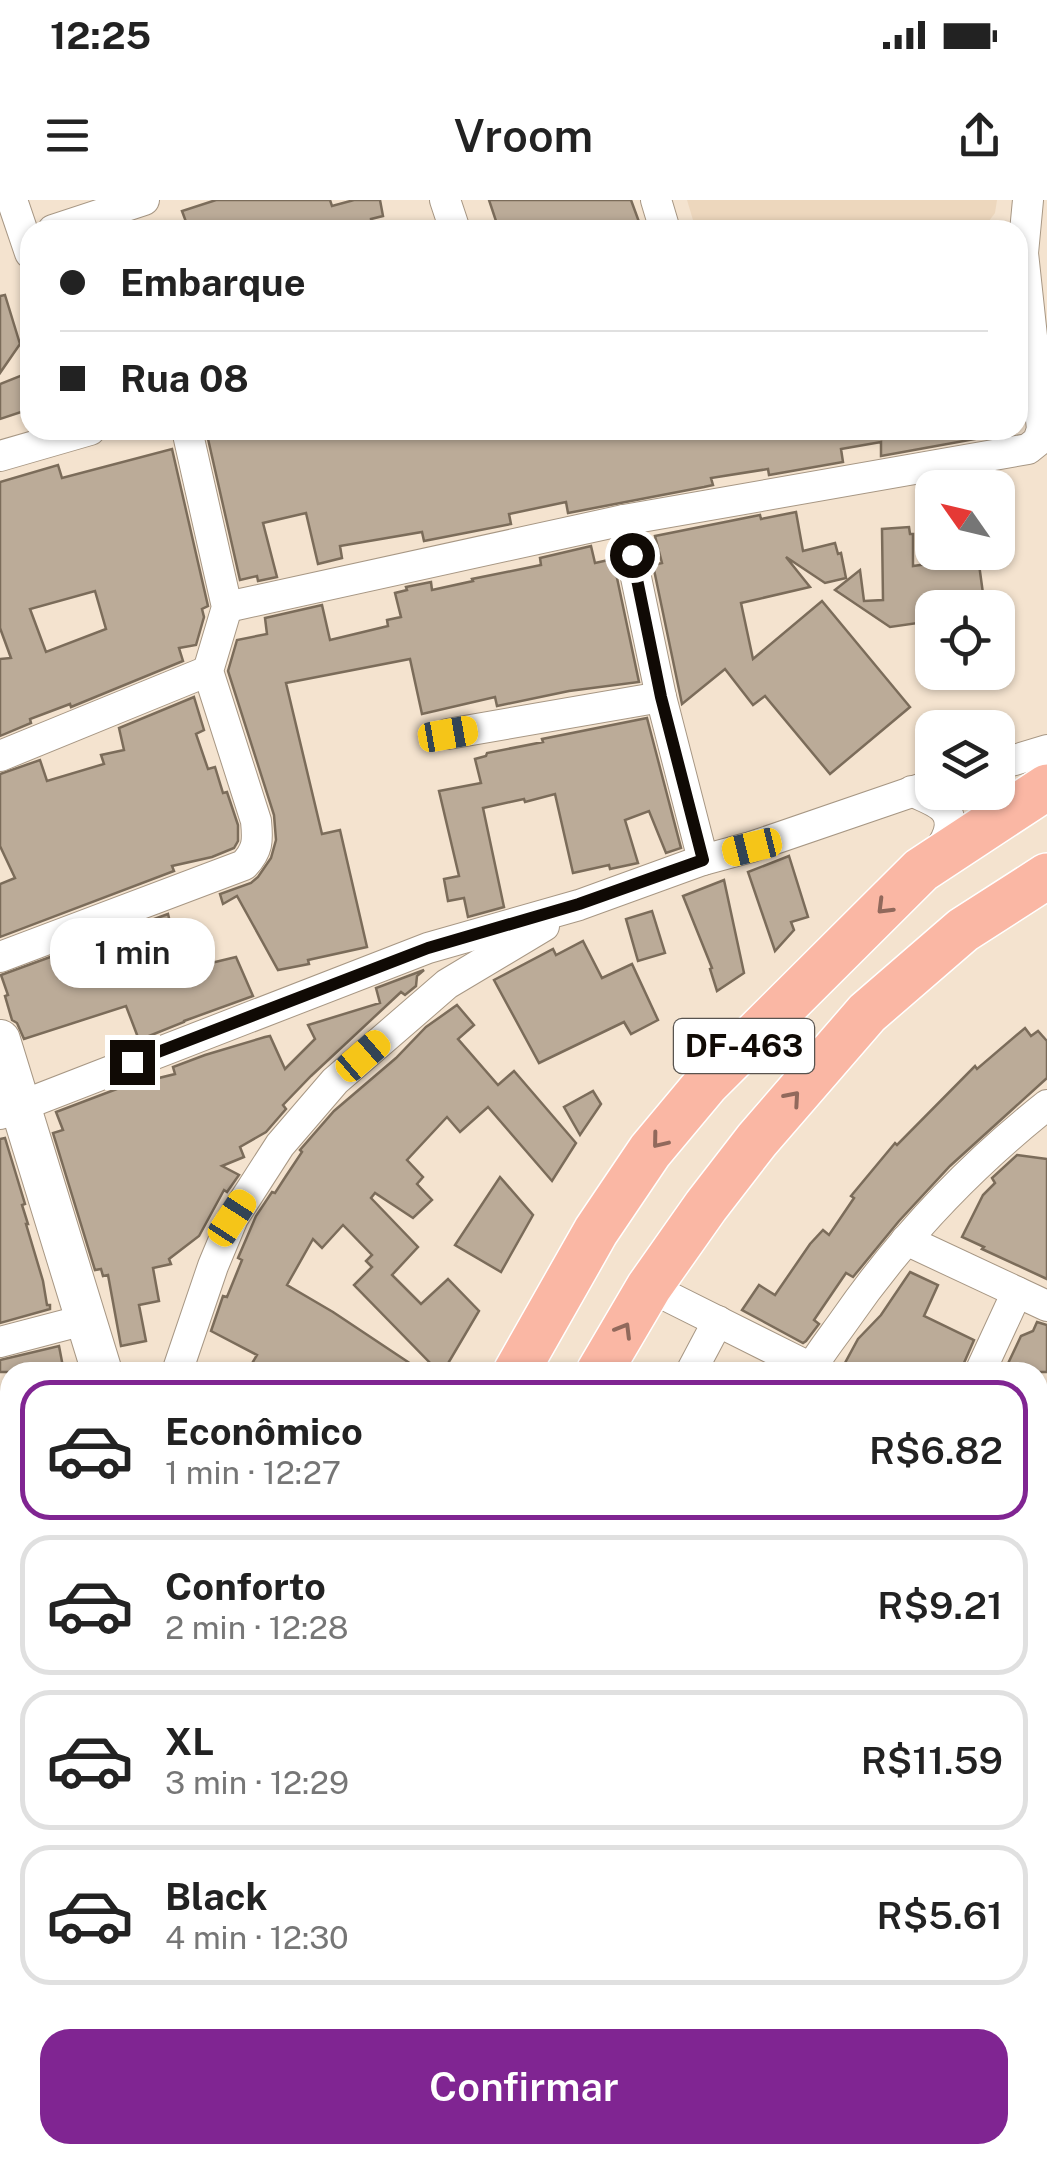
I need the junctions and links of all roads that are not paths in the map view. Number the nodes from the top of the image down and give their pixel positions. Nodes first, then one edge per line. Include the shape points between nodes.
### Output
1 (144, 200) edge
2 (1028, 200) edge
3 (90, 220) edge
4 (1029, 252) edge
5 (54, 440) edge
6 (189, 440) edge
7 (0, 456) edge
8 (624, 520) junction
9 (227, 606) junction
10 (208, 671) junction
11 (661, 697) junction
12 (448, 734) dead end
13 (1047, 750) edge
14 (0, 756) edge
15 (1015, 760) edge
16 (1047, 788) edge
17 (915, 790) edge
18 (945, 810) edge
19 (703, 860) junction
20 (921, 870) junction
21 (1047, 876) edge
22 (579, 904) junction
23 (428, 948) junction
24 (0, 957) edge
25 (447, 984) junction
26 (0, 1040) edge
27 (706, 1084) junction
28 (10, 1109) edge
29 (1041, 1118) edge
30 (757, 1140) junction
31 (906, 1240) junction
32 (649, 1287) junction
33 (1017, 1292) junction
34 (1047, 1306) edge
35 (84, 1320) junction
36 (718, 1321) junction
37 (0, 1342) edge
38 (99, 1362) edge
39 (180, 1362) edge
40 (522, 1362) edge
41 (605, 1362) edge
42 (696, 1362) edge
43 (795, 1362) edge
44 (816, 1362) edge
45 (985, 1362) edge

1 - 3 street
2 - 4 street
4 - 8 street via 1042,429 1028,449
5 - 7 street
6 - 9 street
8 - 9 street
8 - 11 street
9 - 10 street
10 - 14 street
10 - 24 street via 256,821 256,852 244,865
11 - 12 street
11 - 19 street
13 - 15 street
16 - 20 main road, DF-463
17 - 19 street
18 - 20 street via 950,824 945,844
19 - 22 street
20 -> 27 main road, DF-463
30 -> 21 main road, DF-463 via 868,1013 963,930
22 - 23 street
22 - 25 street
23 - 25 street
23 - 28 street
25 - 39 street via 335,1081 280,1144 232,1218
26 - 28 street
27 - 30 main road via 716,1127
27 -> 40 main road, DF-463 via 596,1232
28 - 35 street
29 - 31 street via 969,1175
30 - 32 main road, DF-463
31 - 33 street
31 - 44 street
32 - 36 street
41 -> 32 main road, DF-463
33 - 34 street
33 - 45 street
35 - 37 street
35 - 38 street
36 - 42 street
36 - 43 street

